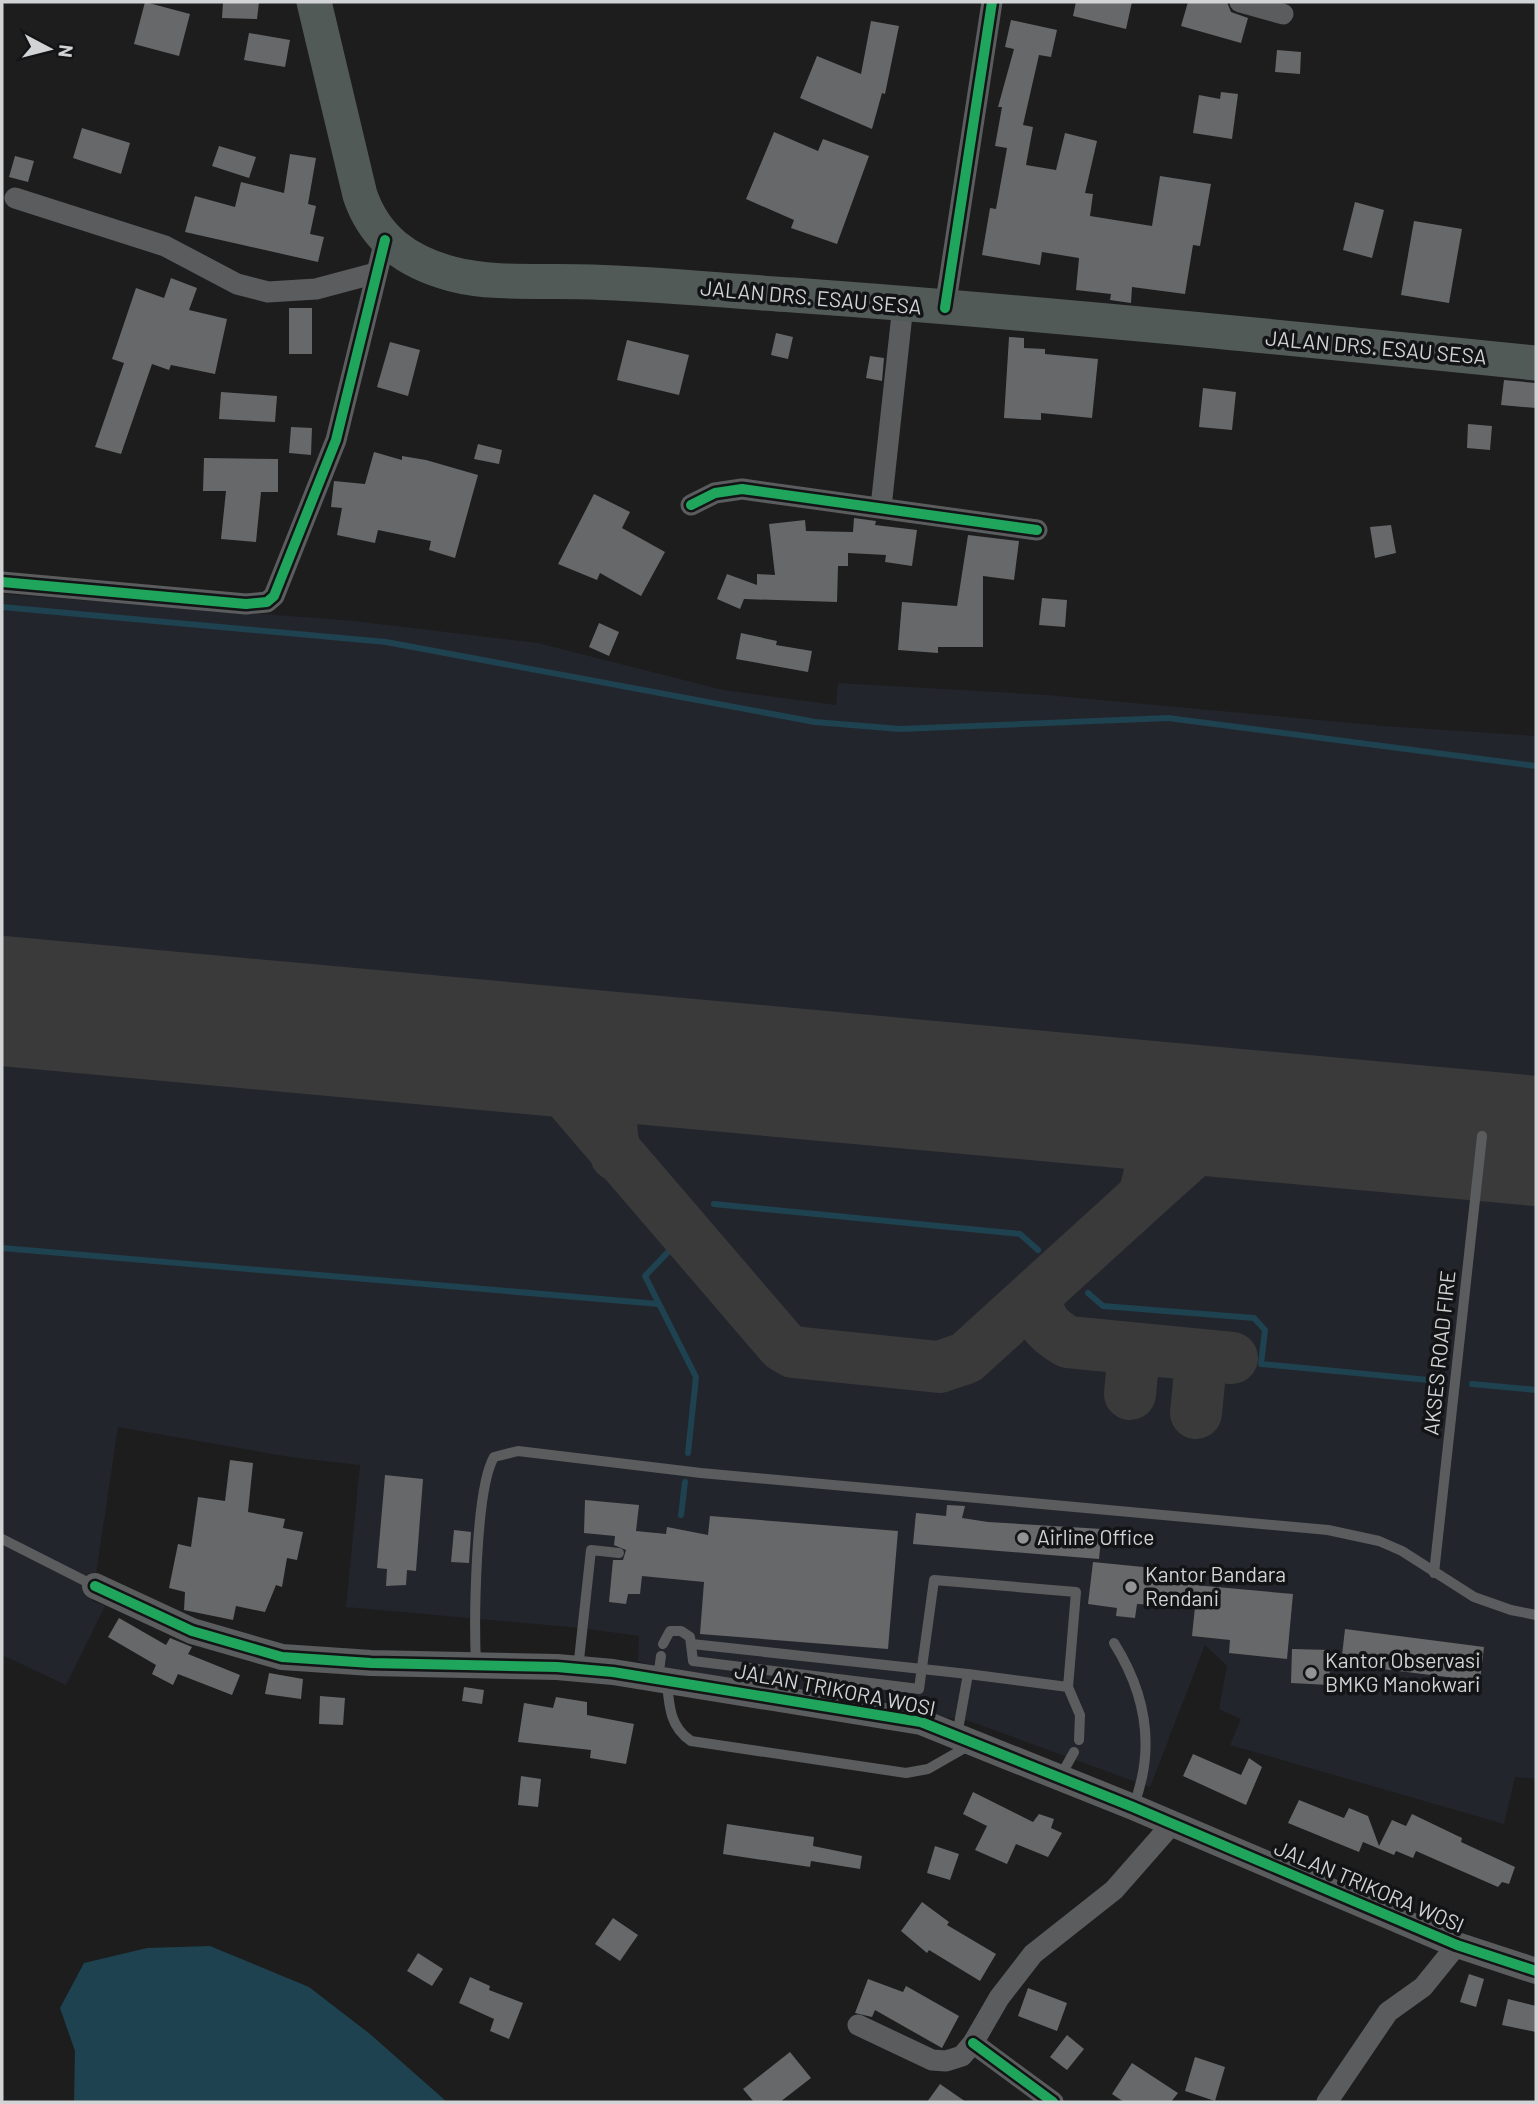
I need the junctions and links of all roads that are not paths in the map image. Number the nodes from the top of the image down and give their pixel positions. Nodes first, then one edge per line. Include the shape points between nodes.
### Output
1 (314, 2) edge
2 (992, 2) edge
3 (1240, 2) edge
4 (1283, 14) dead end
5 (15, 198) dead end
6 (381, 256) junction
7 (903, 305) junction
8 (945, 309) junction
9 (1536, 363) edge
10 (691, 505) dead end
11 (881, 507) junction
12 (1037, 530) dead end
13 (2, 582) edge
14 (1482, 1136) dead end
15 (2, 1539) edge
16 (619, 1553) dead end
17 (1434, 1573) junction
18 (95, 1586) joint
19 (1536, 1615) edge
20 (1114, 1643) dead end
21 (663, 1644) dead end
22 (692, 1644) junction
23 (476, 1664) junction
24 (923, 1667) junction
25 (578, 1669) junction
26 (662, 1671) junction
27 (968, 1674) junction
28 (1068, 1687) junction
29 (966, 1738) junction
30 (1079, 1740) dead end
31 (1074, 1752) dead end
32 (1060, 1777) junction
33 (1133, 1807) junction
34 (1172, 1824) junction
35 (1457, 1945) junction
36 (1536, 1971) edge
37 (858, 2025) dead end
38 (973, 2043) junction
39 (1053, 2102) edge
40 (1327, 2102) edge

1 - 6 highway, JALAN DRS. ESAU SESA via 359,195
2 - 8 street
3 - 4 street
5 - 6 street via 165,246 237,284 268,292 316,289
6 - 7 highway, JALAN DRS. ESAU SESA via 470,277 612,282
6 - 13 street via 331,457 274,596 267,602 246,604
7 - 8 highway, JALAN DRS. ESAU SESA
7 - 11 street
8 - 9 highway, JALAN DRS. ESAU SESA
10 - 11 street via 715,493 742,489
11 - 12 street
14 - 17 lane, AKSES ROAD FIRE
15 - 18 lane
16 - 25 lane via 591,1550
17 - 19 lane via 1490,1603
17 - 23 lane via 1379,1541 1328,1530 701,1473 518,1451 494,1457 485,1479 474,1619
18 - 23 street, JALAN TRIKORA WOSI via 192,1630 282,1657
20 - 33 lane via 1136,1681 1145,1723 1144,1773
21 - 22 lane via 675,1630 687,1634
22 - 24 lane
22 - 24 lane via 693,1661 919,1689
23 - 25 street, JALAN TRIKORA WOSI
24 - 27 lane
24 - 28 lane via 934,1580 1076,1592
25 - 26 street, JALAN TRIKORA WOSI
26 - 29 street, JALAN TRIKORA WOSI via 885,1714
26 - 29 lane via 670,1713 681,1734 691,1741 906,1773 928,1769
27 - 28 lane
27 - 29 lane
28 - 30 lane via 1080,1715
29 - 32 street, JALAN TRIKORA WOSI
31 - 32 lane
32 - 33 street, JALAN TRIKORA WOSI
33 - 34 street, JALAN TRIKORA WOSI
34 - 35 street, JALAN TRIKORA WOSI
34 - 38 street via 1114,1890 1032,1954
35 - 36 street, JALAN TRIKORA WOSI
35 - 40 street via 1423,1987 1388,2012
37 - 38 street via 937,2061 962,2056
38 - 39 street

